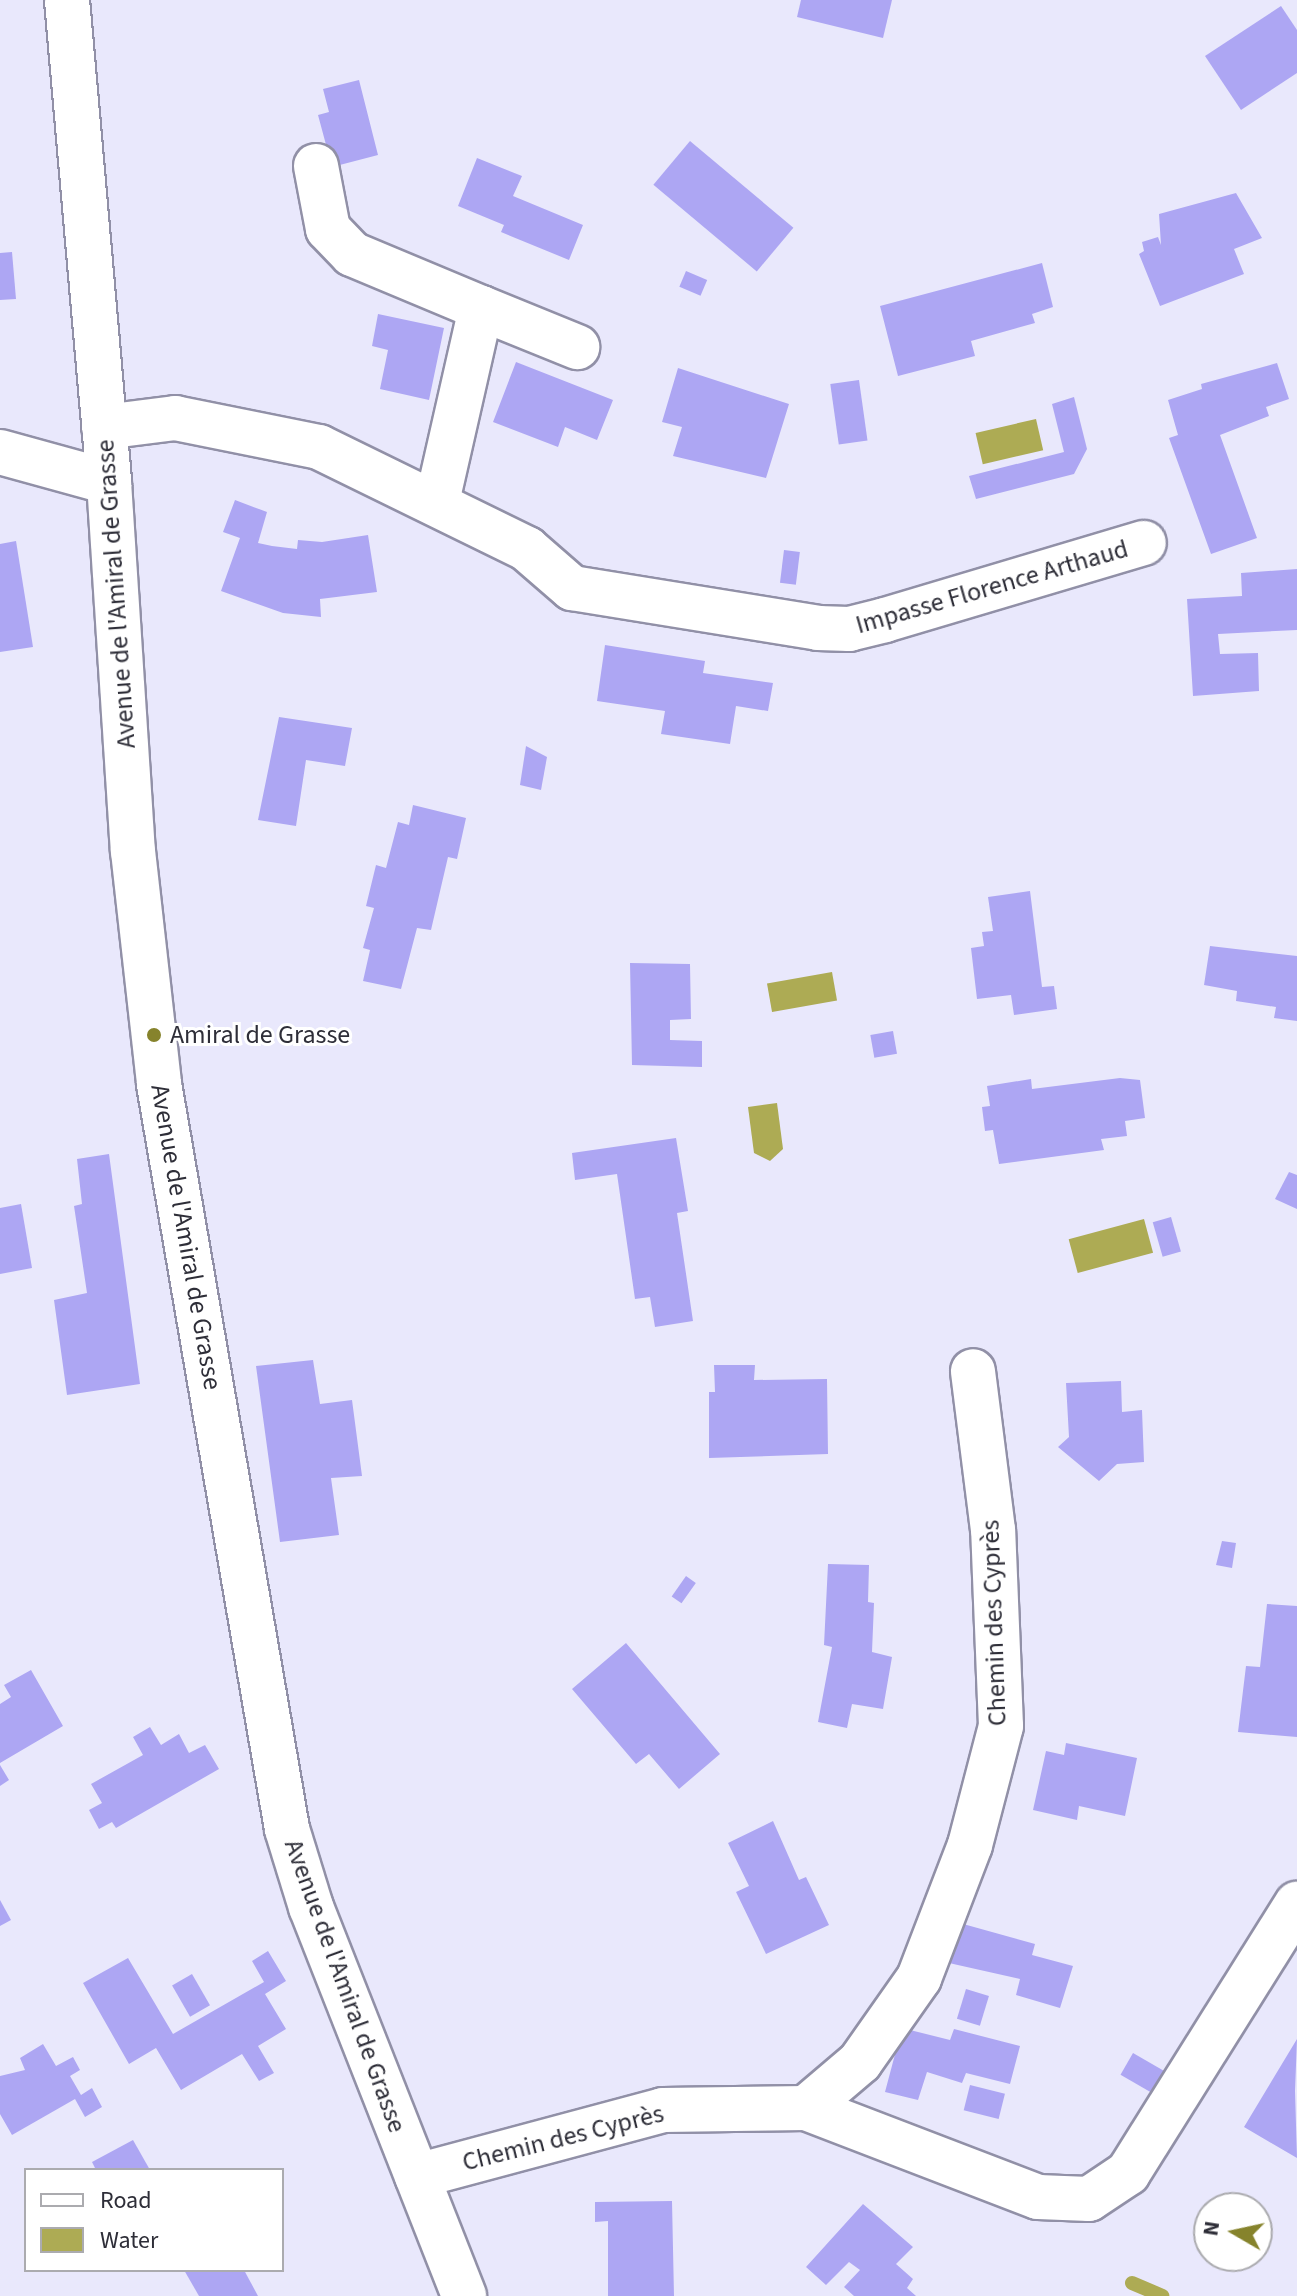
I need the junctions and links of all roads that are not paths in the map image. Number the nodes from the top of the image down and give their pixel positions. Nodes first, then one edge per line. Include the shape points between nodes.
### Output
1 (67, 0) edge
2 (316, 166) dead end
3 (481, 308) junction
4 (577, 347) dead end
5 (104, 427) junction
6 (0, 452) edge
7 (109, 482) junction
8 (437, 501) junction
9 (1144, 543) dead end
10 (973, 1371) dead end
11 (1297, 1904) edge
12 (806, 2108) junction
13 (417, 2176) junction
14 (464, 2296) edge

1 - 5 street, Avenue de l'Amiral de Grasse
2 - 3 street via 328,229 352,254
3 - 4 street
3 - 8 street
5 - 7 street, Avenue de l'Amiral de Grasse
5 - 8 street, Impasse Florence Arthaud via 175,418 319,447
6 - 7 street
7 - 13 street, Avenue de l'Amiral de Grasse via 133,851 159,1084 287,1829 311,1907
8 - 9 street, Impasse Florence Arthaud via 527,549 572,588 818,628 885,620
10 - 12 street, Chemin des Cyprès via 993,1530 1001,1726 970,1845 919,1978 860,2062
11 - 12 street, Chemin des Cyprès via 1128,2173 1089,2199 1038,2197
12 - 13 street, Chemin des Cyprès via 663,2110
13 - 14 street, Avenue de l'Amiral de Grasse

